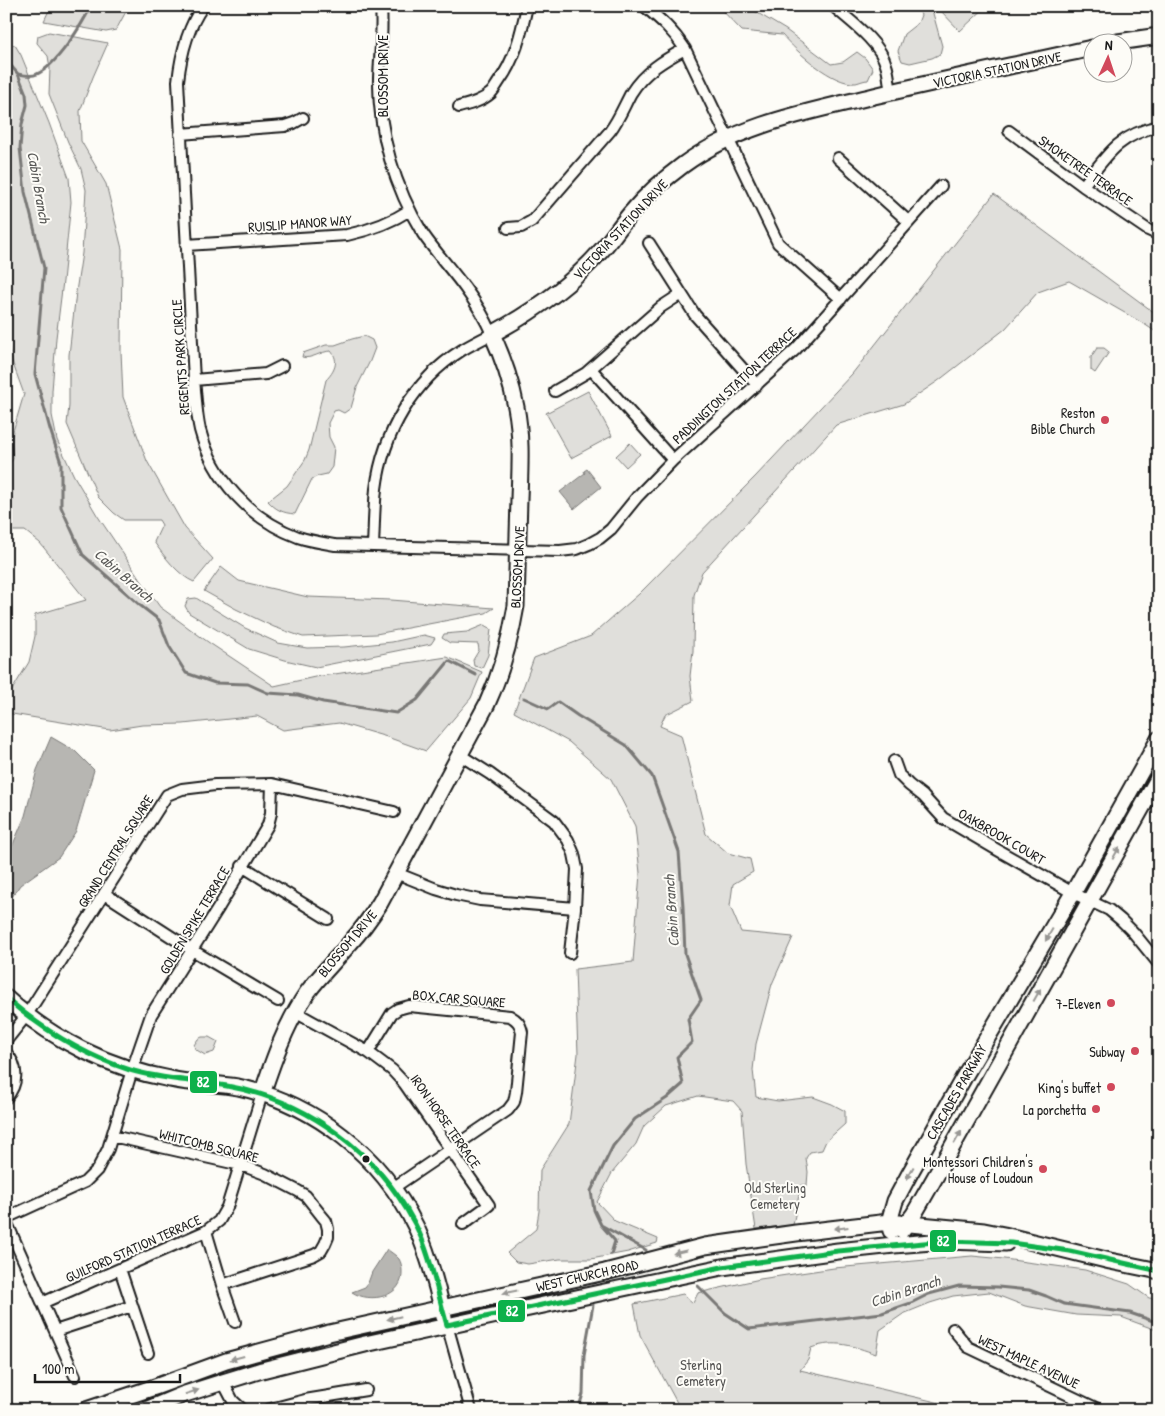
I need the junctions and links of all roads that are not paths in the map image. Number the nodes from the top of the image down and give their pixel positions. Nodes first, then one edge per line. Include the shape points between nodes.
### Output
1 (203, 6) edge
2 (381, 6) edge
3 (527, 6) edge
4 (644, 6) edge
5 (833, 6) edge
6 (1159, 36) edge
7 (1132, 40) edge
8 (686, 49) junction
9 (1082, 50) edge
10 (891, 92) junction
11 (459, 107) dead end
12 (303, 118) dead end
13 (1159, 126) edge
14 (1009, 131) dead end
15 (180, 134) junction
16 (728, 138) junction
17 (838, 158) dead end
18 (941, 186) dead end
19 (1084, 186) junction
20 (410, 210) junction
21 (909, 222) junction
22 (508, 228) dead end
23 (1159, 236) edge
24 (649, 243) dead end
25 (186, 245) junction
26 (681, 294) junction
27 (841, 299) junction
28 (492, 334) junction
29 (282, 366) dead end
30 (591, 369) junction
31 (194, 380) junction
32 (757, 385) junction
33 (555, 391) dead end
34 (672, 460) junction
35 (374, 546) junction
36 (518, 551) junction
37 (1159, 740) edge
38 (460, 756) junction
39 (894, 761) dead end
40 (1159, 777) edge
41 (272, 784) junction
42 (394, 812) dead end
43 (242, 866) junction
44 (396, 873) junction
45 (1073, 893) junction
46 (105, 894) junction
47 (1090, 901) junction
48 (575, 908) junction
49 (328, 919) dead end
50 (192, 950) junction
51 (570, 954) dead end
52 (1159, 964) edge
53 (6, 998) edge
54 (278, 1001) dead end
55 (294, 1012) junction
56 (26, 1016) junction
57 (6, 1042) edge
58 (368, 1052) junction
59 (6, 1053) edge
60 (132, 1070) junction
61 (262, 1094) junction
62 (6, 1098) edge
63 (112, 1136) junction
64 (450, 1150) junction
65 (241, 1165) junction
66 (393, 1188) junction
67 (6, 1219) edge
68 (889, 1222) junction
69 (463, 1224) dead end
70 (906, 1224) junction
71 (206, 1231) junction
72 (894, 1244) junction
73 (1070, 1251) junction
74 (120, 1269) junction
75 (1159, 1271) edge
76 (222, 1285) junction
77 (42, 1303) junction
78 (132, 1306) junction
79 (442, 1308) junction
80 (235, 1322) dead end
81 (446, 1325) junction
82 (953, 1329) dead end
83 (55, 1331) junction
84 (148, 1354) dead end
85 (75, 1376) dead end
86 (223, 1382) junction
87 (366, 1390) dead end
88 (6, 1406) edge
89 (11, 1410) edge
90 (86, 1410) edge
91 (146, 1410) edge
92 (243, 1410) edge
93 (267, 1410) edge
94 (471, 1410) edge
95 (1100, 1410) edge

1 - 15 street, REGENTS PARK CIRCLE via 191,27 180,61
2 - 20 street, BLOSSOM DRIVE via 379,80 383,129 397,181
3 - 11 street via 519,43 503,77 491,92 476,102
4 - 8 street via 666,24
5 - 10 street via 880,52 886,64
6 - 7 main road
8 - 16 street
8 - 22 street via 666,59 641,80 618,121 532,221 521,227
9 - 10 main road, VICTORIA STATION DRIVE
10 - 16 main road, VICTORIA STATION DRIVE via 775,121
12 - 15 street via 285,126
13 - 19 street via 1145,129 1119,143
14 - 19 street, SMOKETREE TERRACE
15 - 25 street, REGENTS PARK CIRCLE
16 - 27 street via 778,243
16 - 28 main road, VICTORIA STATION DRIVE via 664,179 600,252 558,293
17 - 21 street
18 - 21 street, PADDINGTON STATION TERRACE
19 - 23 street, SMOKETREE TERRACE
20 - 25 street, RUISLIP MANOR WAY via 381,226 346,235
20 - 28 street, BLOSSOM DRIVE via 480,310
21 - 27 street, PADDINGTON STATION TERRACE
24 - 26 street
25 - 31 street, REGENTS PARK CIRCLE
26 - 30 street via 661,307
26 - 32 street via 695,315
27 - 32 street, PADDINGTON STATION TERRACE via 796,349
28 - 35 street, VICTORIA STATION DRIVE via 444,363 423,383 402,411 379,469
28 - 36 main road, BLOSSOM DRIVE via 511,384 520,434
29 - 31 street via 266,374
30 - 33 street
30 - 34 street
31 - 35 street, REGENTS PARK CIRCLE via 200,430 206,448 236,496 281,530 298,537 335,545
32 - 34 street, PADDINGTON STATION TERRACE
34 - 36 street, PADDINGTON STATION TERRACE via 611,530 595,541 577,549
35 - 36 street, REGENTS PARK CIRCLE
36 - 38 main road, BLOSSOM DRIVE via 516,606 506,656 487,704
37 - 45 main road, CASCADES PARKWAY
38 - 44 main road, BLOSSOM DRIVE
38 - 48 street via 546,815 564,833 576,862
39 - 45 street, OAKBROOK COURT via 899,775 943,818
47 -> 40 main road, CASCADES PARKWAY
41 - 42 street, GRAND CENTRAL SQUARE
41 - 43 street, GOLDEN SPIKE TERRACE via 268,824
41 - 46 street, GRAND CENTRAL SQUARE via 215,785 182,789 167,795
43 - 49 street
43 - 50 street, GOLDEN SPIKE TERRACE
44 - 48 street via 436,889 480,900
44 - 55 main road, BLOSSOM DRIVE via 366,924
45 - 47 street, OAKBROOK COURT
45 -> 68 main road, CASCADES PARKWAY via 895,1201
46 - 50 street
46 - 56 street, GRAND CENTRAL SQUARE
47 - 52 street, OAKBROOK COURT via 1121,920
70 -> 47 main road, CASCADES PARKWAY
48 - 51 street
50 - 54 street
50 - 60 street, GOLDEN SPIKE TERRACE via 151,1015
53 - 56 main road
55 - 58 street, IRON HORSE TERRACE
55 - 61 main road, BLOSSOM DRIVE
56 - 57 street, GRAND CENTRAL SQUARE
56 - 60 main road via 85,1052
58 - 64 street, IRON HORSE TERRACE via 404,1083
58 - 64 street, BOX CAR SQUARE via 392,1013 403,1007 516,1019 522,1032 514,1102 502,1115
59 - 62 street via 16,1073 13,1088
60 - 61 main road
60 - 63 street, GOLDEN SPIKE TERRACE
61 - 65 street, GUILFORD STATION TERRACE
61 - 66 main road via 304,1111 338,1133 364,1155
63 - 65 street, WHITCOMB SQUARE
63 - 67 street, GOLDEN SPIKE TERRACE via 102,1164 85,1182
64 - 66 street, BOX CAR SQUARE
64 - 69 street, IRON HORSE TERRACE via 489,1205
65 - 71 street, GUILFORD STATION TERRACE via 224,1215
65 - 76 street, WHITCOMB SQUARE via 266,1174 306,1196 326,1221 328,1237 321,1251 314,1255
66 - 79 main road via 425,1248
67 - 77 street
68 - 70 main road, WEST CHURCH ROAD
68 - 72 main road
68 -> 79 main road, WEST CHURCH ROAD via 705,1246 606,1272
70 - 72 main road, CASCADES PARKWAY
70 - 73 main road, WEST CHURCH ROAD via 984,1231
71 - 74 street, GUILFORD STATION TERRACE
71 - 76 street
72 - 73 main road, WEST CHURCH ROAD via 945,1241 1011,1243
72 - 81 main road, WEST CHURCH ROAD via 722,1267
73 - 75 main road, WEST CHURCH ROAD
74 - 77 street, GUILFORD STATION TERRACE
74 - 78 street
76 - 80 street
77 - 83 street
78 - 83 street
78 - 84 street
79 - 81 main road
79 -> 90 main road, WEST CHURCH ROAD via 329,1332 226,1361
81 - 86 main road, WEST CHURCH ROAD
81 - 94 street
82 - 95 street, WEST MAPLE AVENUE via 968,1347
83 - 85 street
91 -> 86 main road, WEST CHURCH ROAD
86 - 92 street via 233,1402
87 - 93 street via 298,1401
88 - 89 street

